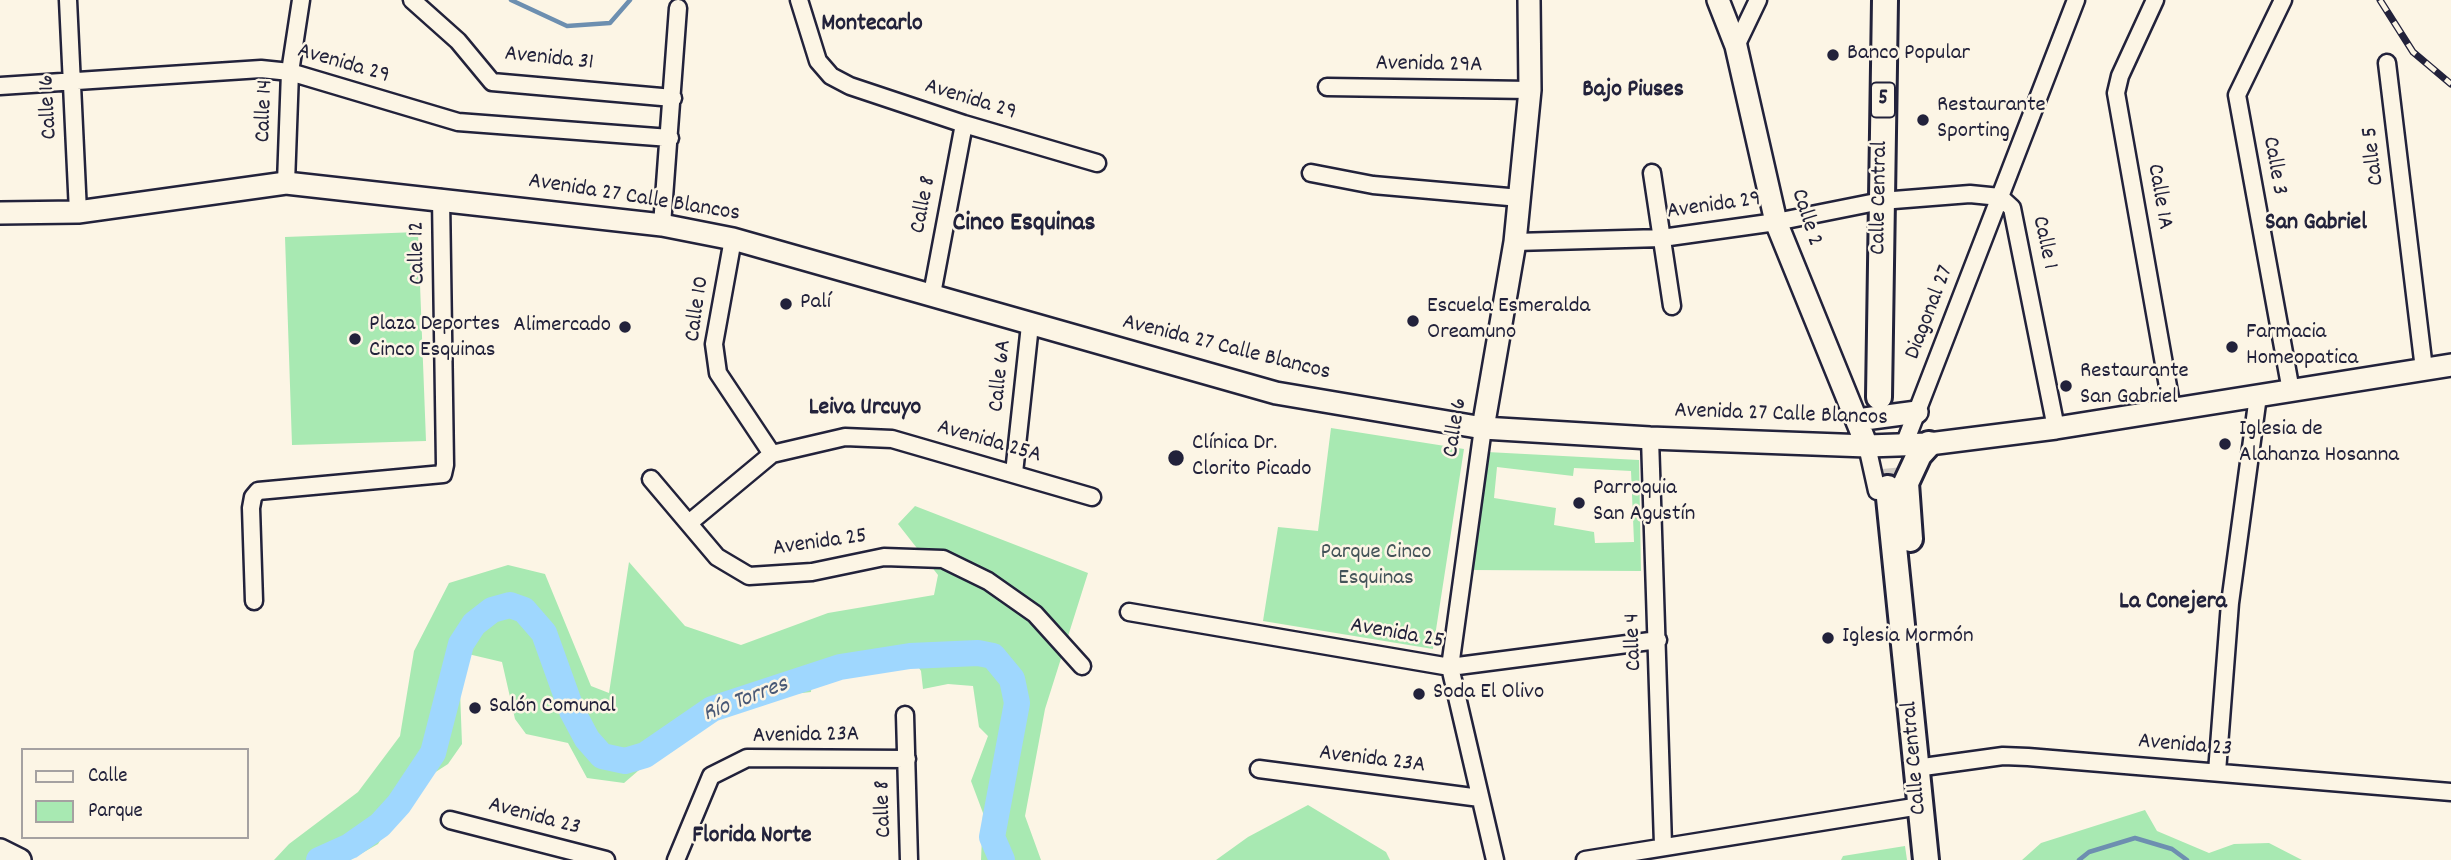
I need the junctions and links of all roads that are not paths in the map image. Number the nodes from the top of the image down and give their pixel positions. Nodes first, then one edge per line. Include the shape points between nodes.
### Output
1 (68, 0) edge
2 (301, 0) edge
3 (412, 0) edge
4 (799, 0) edge
5 (1529, 0) edge
6 (1718, 0) edge
7 (1758, 0) edge
8 (1885, 0) edge
9 (2076, 0) edge
10 (2155, 0) edge
11 (2283, 0) edge
12 (678, 8) dead end
13 (1736, 46) junction
14 (2387, 63) dead end
15 (290, 72) junction
16 (71, 82) junction
17 (0, 86) edge
18 (1326, 87) dead end
19 (1530, 90) junction
20 (673, 98) junction
21 (964, 124) junction
22 (670, 138) junction
23 (1097, 163) dead end
24 (1311, 173) dead end
25 (1652, 173) dead end
26 (286, 183) junction
27 (2000, 197) junction
28 (441, 198) junction
29 (1520, 198) junction
30 (1881, 201) junction
31 (0, 212) edge
32 (78, 212) junction
33 (1776, 222) junction
34 (662, 225) junction
35 (1662, 238) junction
36 (733, 239) junction
37 (1515, 242) junction
38 (932, 294) junction
39 (1672, 306) dead end
40 (1030, 325) junction
41 (2451, 365) edge
42 (2424, 369) junction
43 (2291, 391) junction
44 (2258, 396) junction
45 (1879, 397) tunnel mouth
46 (2172, 409) junction
47 (1917, 412) junction
48 (1857, 420) junction
49 (1483, 428) junction
50 (2056, 428) junction
51 (1650, 438) junction
52 (1929, 444) junction
53 (1904, 445) junction
54 (1867, 446) junction
55 (772, 454) junction
56 (1014, 473) junction
57 (651, 479) dead end
58 (1883, 490) joint
59 (1092, 497) dead end
60 (689, 523) junction
61 (254, 601) dead end
62 (1129, 612) dead end
63 (1658, 640) junction
64 (1082, 667) dead end
65 (1450, 667) junction
66 (905, 715) dead end
67 (1914, 732) junction
68 (907, 759) junction
69 (1916, 768) junction
70 (1259, 769) dead end
71 (2217, 772) junction
72 (2451, 792) edge
73 (1480, 798) junction
74 (1920, 806) junction
75 (450, 820) dead end
76 (1663, 845) junction
77 (0, 850) edge
78 (20, 860) edge
79 (606, 860) edge
80 (676, 860) edge
81 (909, 860) edge
82 (1495, 860) edge
83 (1585, 860) edge
84 (1926, 860) edge

1 - 16 street, Calle 16
2 - 15 street, Calle 14
3 - 20 street, Avenida 31 via 458,40 492,82
4 - 21 street, Avenida 29 via 818,61 831,76
5 - 19 main road, Calle 6
6 - 13 main road
7 - 13 street
8 - 30 main road, Calle Central / 5
9 - 27 street, Calle 1
10 - 46 street, Calle 1A via 2116,93
11 - 43 street, Calle 3 via 2237,95
12 - 20 street
13 - 33 main road, Calle 2
14 - 42 street, Calle 5
15 - 16 street, Avenida 29 via 261,69
15 - 22 street, Avenida 29 via 458,122
15 - 26 street, Calle 14
16 - 17 street, Avenida 29
16 - 32 street, Calle 16
18 - 19 street, Avenida 29A
19 - 29 main road, Calle 6
20 - 22 street
21 - 23 street, Avenida 29
21 - 38 street, Calle 8
22 - 34 street
24 - 29 street via 1373,185
25 - 35 street
26 - 28 main road, Avenida 27 Calle Blancos
26 - 32 main road, Avenida 27 Calle Blancos
27 - 30 street, Avenida 29 via 1970,194
27 - 47 street, Diagonal 27
27 - 50 street, Calle 1 via 2012,208
28 - 34 main road, Avenida 27 Calle Blancos
28 - 61 street, Calle 12 via 443,474 258,491 251,508
29 - 37 main road, Calle 6
30 - 33 street, Avenida 29
30 - 45 main road, Calle Central / 5
31 - 32 main road, Avenida 27 Calle Blancos
33 - 35 street, Avenida 29
33 - 48 main road, Calle 2
34 - 36 main road, Avenida 27 Calle Blancos
35 - 37 street, Avenida 29
35 - 39 street
36 - 38 main road, Avenida 27 Calle Blancos
36 - 55 street, Calle 10 via 714,344 718,373
37 - 49 main road, Calle 6
38 - 40 main road, Avenida 27 Calle Blancos
40 - 49 main road, Avenida 27 Calle Blancos via 1276,393
40 - 56 street, Calle 6A
41 - 42 main road, Avenida 27 Calle Blancos
42 - 43 main road, Avenida 27 Calle Blancos
43 - 44 main road, Avenida 27 Calle Blancos
44 - 46 main road, Avenida 27 Calle Blancos
44 - 71 street via 2230,603
46 - 50 main road, Avenida 27 Calle Blancos
47 - 48 main road
47 - 53 street, Diagonal 27
48 - 54 main road, Calle 2
49 - 51 main road, Avenida 27 Calle Blancos
49 - 65 street, Calle 6
50 - 52 main road, Avenida 27 Calle Blancos
51 - 54 main road, Avenida 27 Calle Blancos
51 - 63 street, Calle 4
52 - 53 main road, Avenida 27 Calle Blancos
52 - 67 main road via 1906,483 1913,586
53 - 54 main road, Avenida 27 Calle Blancos
54 - 58 street
55 - 56 street, Avenida 25A via 845,437 892,439
55 - 60 street, Avenida 25A
56 - 59 street, Avenida 25A
57 - 60 street, Avenida 25
58 - 67 main road, Calle Central
60 - 64 street, Avenida 25 via 717,556 749,576 812,572 884,558 943,559 988,581 1035,614
62 - 65 street, Avenida 25
63 - 65 street, Avenida 25
63 - 76 street, Calle 4
65 - 73 street, Calle 6
66 - 68 street, Calle 8
67 - 69 main road, Calle Central
68 - 80 street, Avenida 23A via 747,758 710,776
68 - 81 street, Calle 8
69 - 71 street, Avenida 23 via 2003,756
69 - 74 main road, Calle Central
70 - 73 street, Avenida 23A
71 - 72 street, Avenida 23
73 - 82 street, Calle 6
74 - 76 street
74 - 84 main road, Calle Central
75 - 79 street, Avenida 23
76 - 83 street
77 - 78 main road

